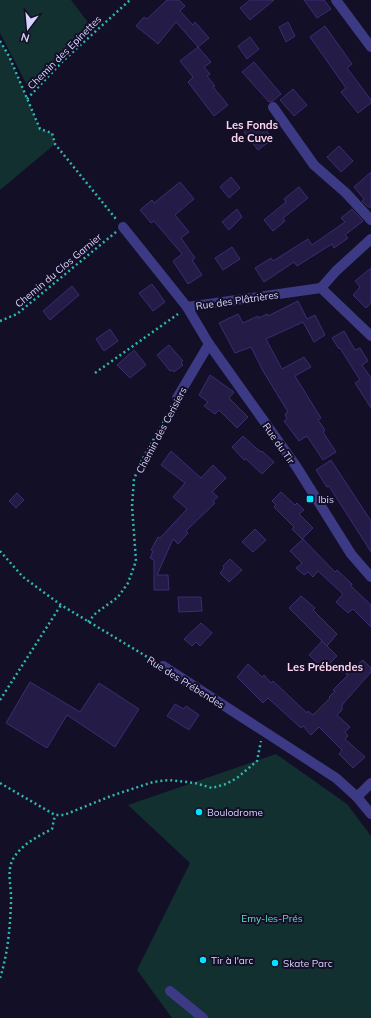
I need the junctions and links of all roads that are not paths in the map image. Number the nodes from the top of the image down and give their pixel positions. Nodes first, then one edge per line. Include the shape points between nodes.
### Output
1 (336, 0) edge
2 (371, 47) edge
3 (273, 107) dead end
4 (371, 220) edge
5 (123, 227) road end
6 (371, 239) edge
7 (321, 288) junction
8 (186, 308) junction
9 (371, 336) edge
10 (209, 344) junction
11 (177, 398) road end
12 (371, 577) edge
13 (163, 666) road end
14 (371, 783) edge
15 (357, 797) junction
16 (371, 814) edge
17 (170, 991) dead end
18 (203, 1018) edge

1 - 2 street
3 - 4 street via 314,165 346,193
5 - 8 street, Rue des Plâtrières
6 - 7 street
7 - 8 street, Rue des Plâtrières
7 - 9 street
8 - 10 street, Rue du Tir
10 - 11 street, Chemin des Cerisiers
10 - 12 street, Rue du Tir via 296,466 351,554
13 - 15 street, Rue des Prébendes via 336,778
14 - 15 street
15 - 16 street, Rue des Prébendes
17 - 18 street

